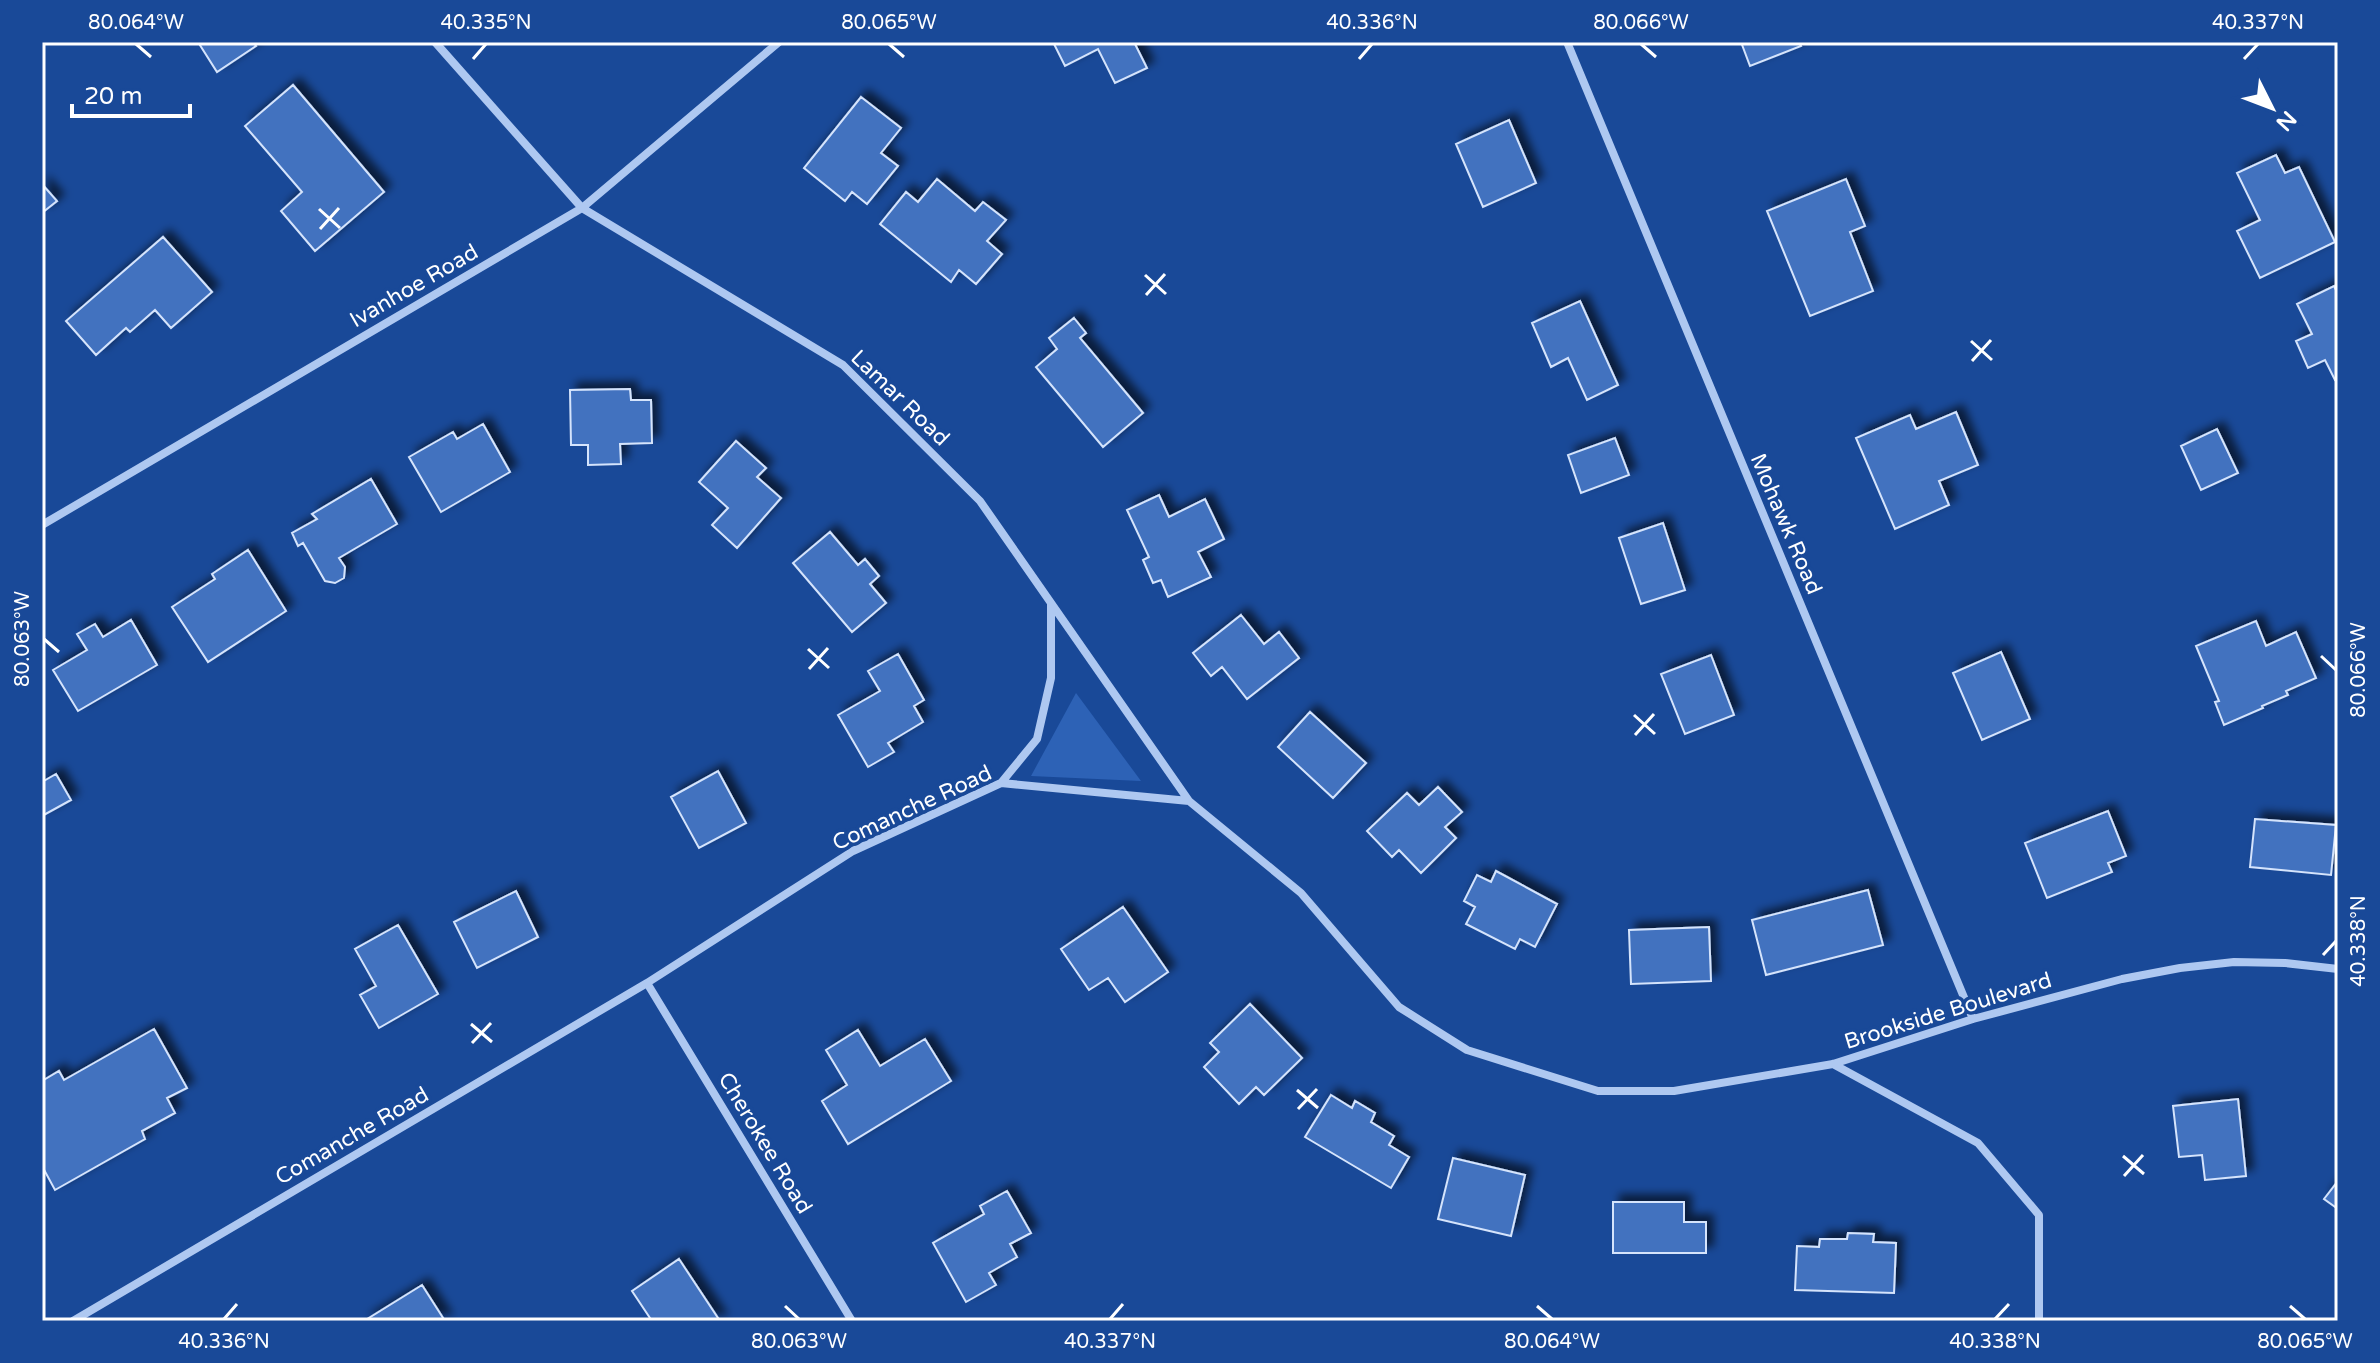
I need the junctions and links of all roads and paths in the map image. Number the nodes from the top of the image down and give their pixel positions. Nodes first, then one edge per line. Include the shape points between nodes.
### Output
1 (435, 42) edge
2 (779, 42) edge
3 (1567, 42) edge
4 (582, 208) junction
5 (44, 520) edge
6 (1051, 603) junction
7 (1001, 783) junction
8 (1189, 801) junction
9 (2338, 969) edge
10 (647, 983) junction
11 (1973, 1019) junction
12 (1833, 1064) junction
13 (73, 1321) edge
14 (852, 1321) edge
15 (2039, 1321) edge

1 - 4 street, Lamar Road
2 - 4 street, Ivanhoe Road
3 - 11 street, Mohawk Road
4 - 5 street, Ivanhoe Road
4 - 6 street, Lamar Road via 843,365 980,501
6 - 7 street via 1051,678 1037,739
6 - 8 street, Lamar Road
7 - 8 street, Comanche Road
7 - 10 street, Comanche Road via 853,851
8 - 12 street via 1301,893 1399,1007 1467,1050 1598,1091 1674,1091
9 - 11 street, Brookside Boulevard via 2234,962 2180,968
10 - 13 street, Comanche Road
10 - 14 street, Cherokee Road
11 - 12 street, Brookside Boulevard
12 - 15 street, Brookside Boulevard via 1978,1143 2039,1215

